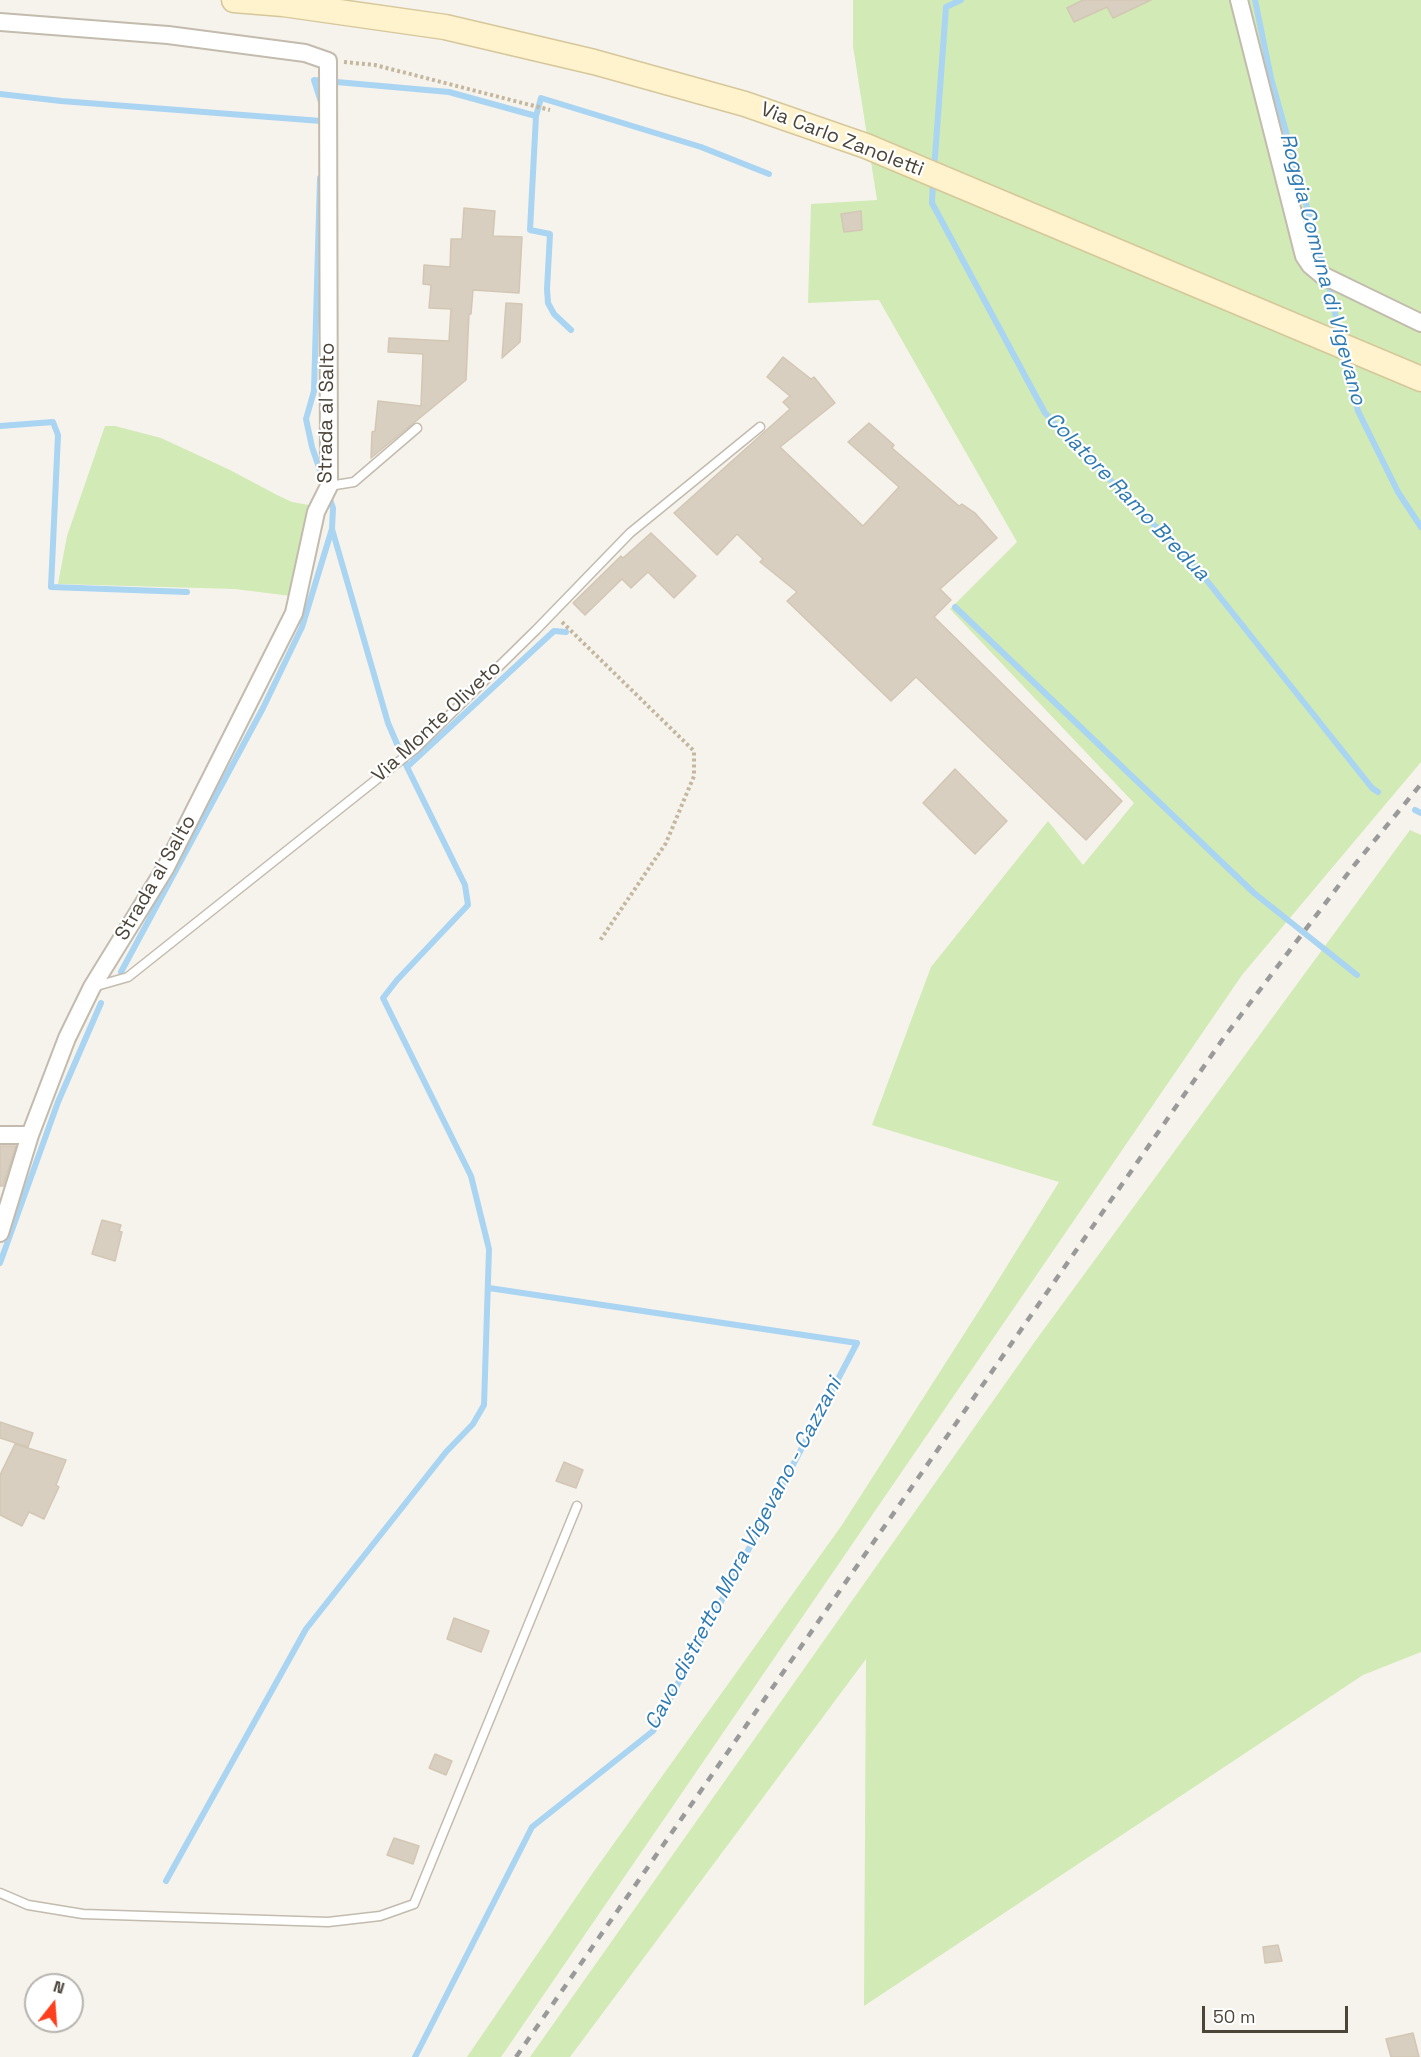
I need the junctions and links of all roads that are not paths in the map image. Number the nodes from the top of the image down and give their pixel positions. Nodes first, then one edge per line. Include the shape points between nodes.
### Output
1 (234, 0) edge
2 (1239, 0) edge
3 (0, 22) edge
4 (1421, 323) edge
5 (1421, 380) edge
6 (760, 427) dead end
7 (417, 428) dead end
8 (327, 491) junction
9 (92, 987) junction
10 (0, 1135) edge
11 (30, 1135) junction
12 (0, 1233) edge
13 (577, 1506) dead end
14 (0, 1893) edge

1 - 5 main road, Via Carlo Zanoletti via 445,27 594,62 745,104 866,146
2 - 4 street via 1304,256 1328,278
3 - 8 street, Strada al Salto via 168,35 305,52 328,74
6 - 9 lane, Via Monte Oliveto via 630,533 410,753 128,977
7 - 8 lane via 354,482
8 - 9 street, Strada al Salto via 316,512 294,613 166,867
9 - 11 street, Strada al Salto via 67,1038
10 - 11 street
11 - 12 street, Strada al Salto
13 - 14 lane via 414,1904 380,1916 328,1922 83,1914 28,1905

